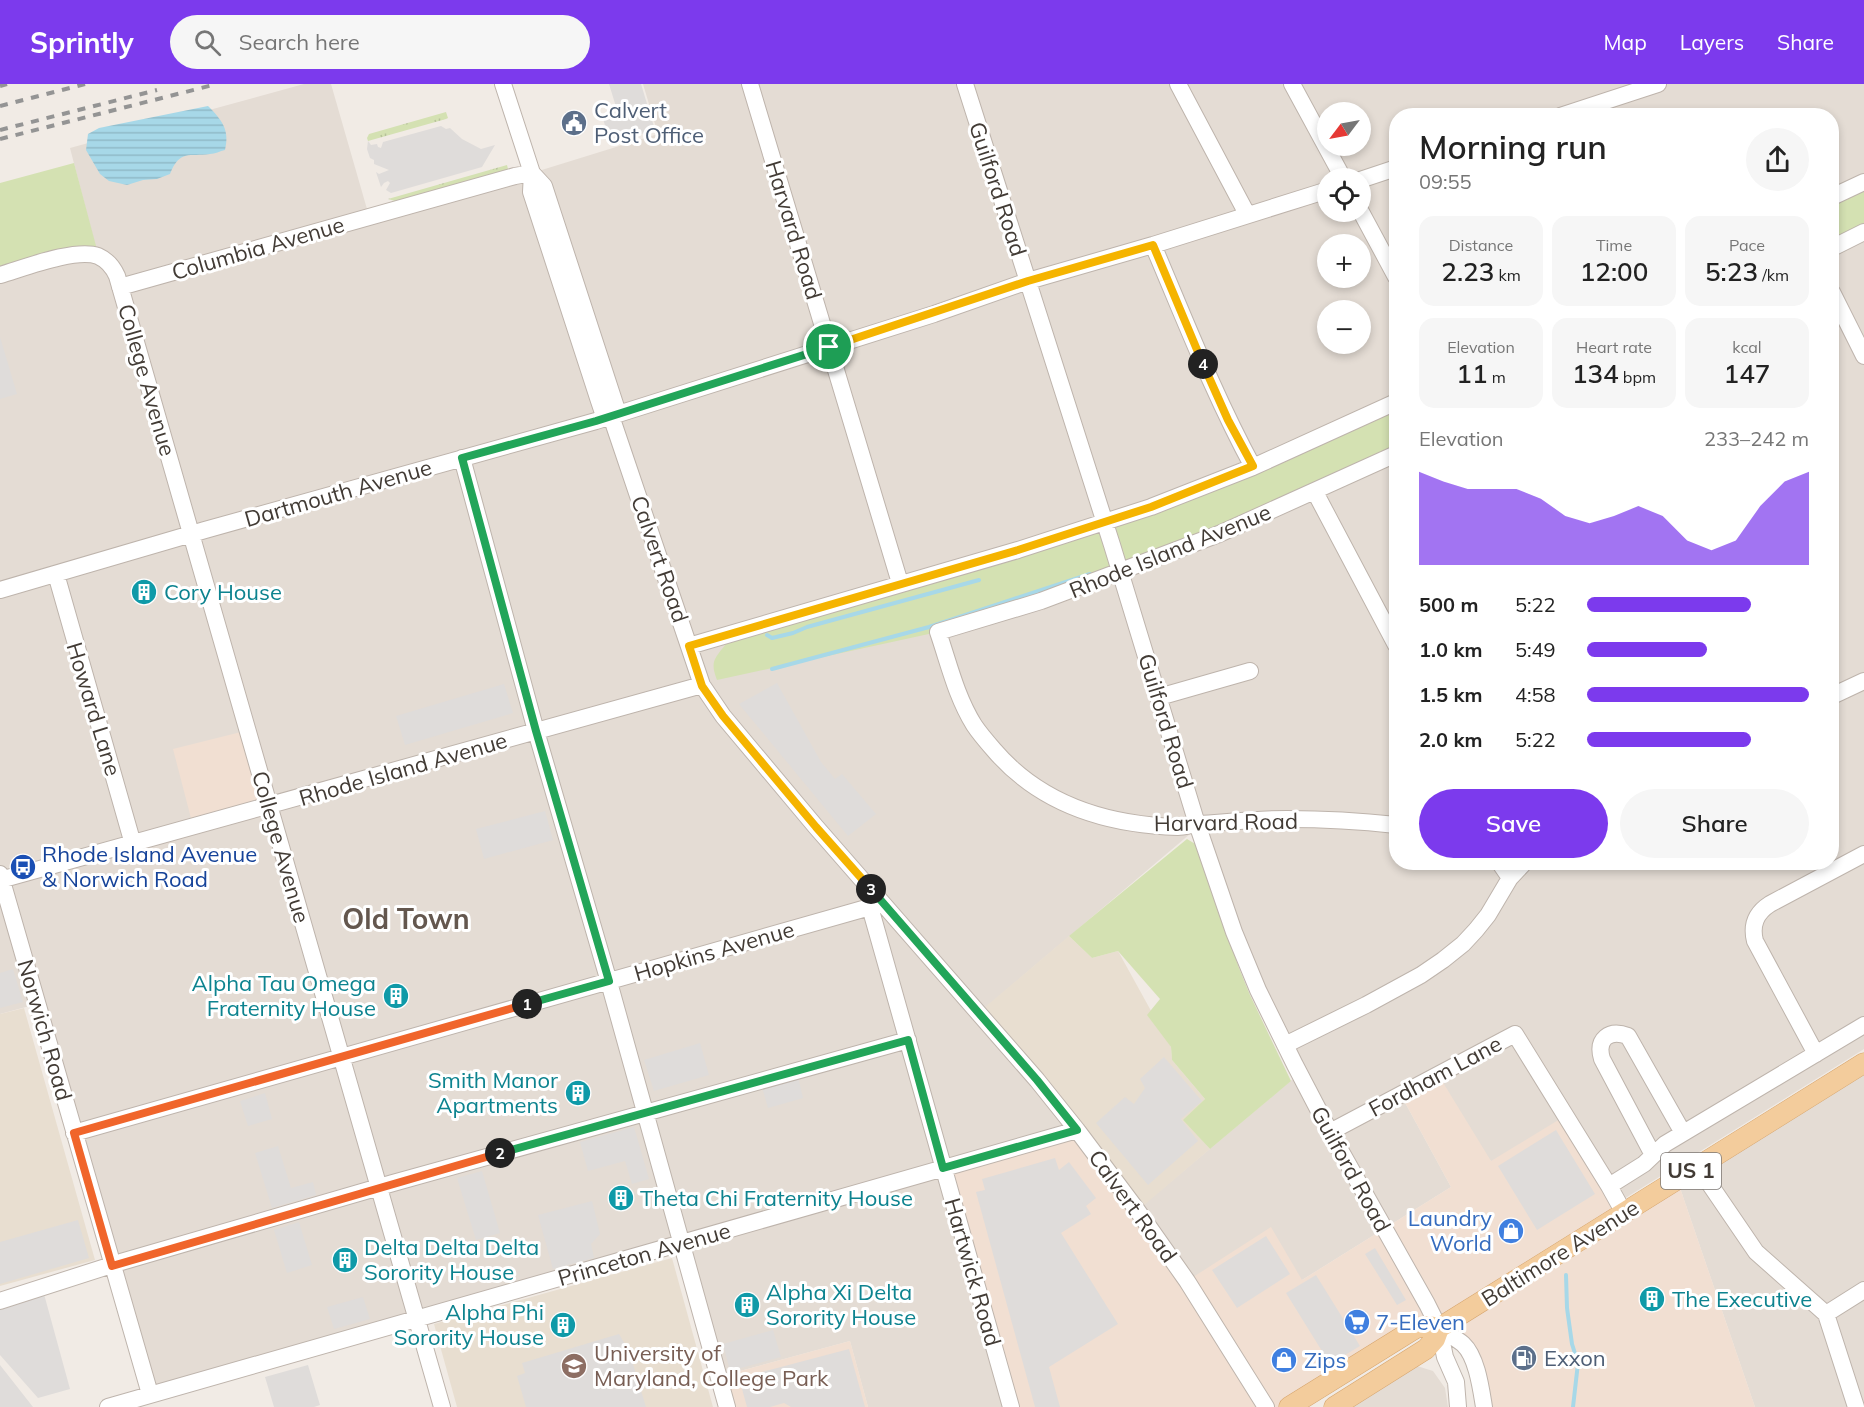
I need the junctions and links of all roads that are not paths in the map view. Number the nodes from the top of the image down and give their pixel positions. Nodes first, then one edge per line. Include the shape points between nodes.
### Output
1 (502, 84) edge
2 (750, 84) edge
3 (965, 84) edge
4 (1178, 84) edge
5 (1292, 84) edge
6 (1658, 84) edge
7 (1584, 108) edge
8 (1338, 168) edge
9 (1389, 170) edge
10 (532, 173) junction
11 (1371, 176) edge
12 (1864, 182) edge
13 (1317, 193) edge
14 (1839, 194) edge
15 (1247, 214) junction
16 (1366, 222) edge
17 (1864, 232) edge
18 (1839, 244) edge
19 (1153, 245) junction
20 (1389, 264) edge
21 (0, 275) edge
22 (1028, 281) junction
23 (120, 287) junction
24 (1839, 306) edge
25 (829, 347) junction
26 (1864, 356) edge
27 (1389, 405) edge
28 (611, 416) junction
29 (1389, 457) edge
30 (462, 458) junction
31 (1253, 466) junction
32 (1314, 492) junction
33 (1104, 522) junction
34 (192, 534) junction
35 (1120, 573) junction
36 (56, 574) junction
37 (900, 583) junction
38 (0, 591) edge
39 (938, 632) joint
40 (1389, 632) edge
41 (689, 646) junction
42 (1251, 671) dead end
43 (1864, 681) edge
44 (702, 686) junction
45 (1839, 693) edge
46 (1159, 697) junction
47 (536, 731) junction
48 (269, 807) junction
49 (1197, 824) junction
50 (1389, 825) edge
51 (133, 843) junction
52 (1864, 854) edge
53 (1839, 867) edge
54 (1504, 870) edge
55 (1518, 870) edge
56 (1834, 870) edge
57 (0, 878) edge
58 (1510, 878) junction
59 (873, 901) junction
60 (609, 981) junction
61 (1864, 1025) edge
62 (908, 1040) junction
63 (1285, 1045) junction
64 (1816, 1054) junction
65 (341, 1057) junction
66 (1864, 1063) edge
67 (645, 1113) junction
68 (1077, 1130) junction
69 (1330, 1132) junction
70 (74, 1133) junction
71 (1683, 1134) junction
72 (1653, 1155) junction
73 (1698, 1167) junction
74 (943, 1168) junction
75 (1609, 1186) junction
76 (379, 1188) junction
77 (1624, 1213) junction
78 (682, 1243) junction
79 (112, 1266) junction
80 (1864, 1290) edge
81 (0, 1301) edge
82 (1826, 1314) junction
83 (416, 1318) junction
84 (1439, 1328) junction
85 (150, 1394) junction
86 (108, 1407) edge
87 (442, 1407) edge
88 (727, 1407) edge
89 (1011, 1407) edge
90 (1266, 1407) edge
91 (1289, 1407) edge
92 (1334, 1407) edge
93 (1458, 1407) edge
94 (1484, 1407) edge
95 (1856, 1407) edge

1 - 10 street, Calvert Road
2 - 25 street, Harvard Road
3 - 22 street, Guilford Road
4 - 15 street
5 - 8 street
6 - 7 street
9 - 11 street
10 - 23 street, Columbia Avenue
10 - 28 street, Calvert Road via 531,192 602,410
12 - 14 street
13 - 15 street, Dartmouth Avenue
15 - 19 street, Dartmouth Avenue
16 - 20 street
17 - 18 street
19 - 22 street, Dartmouth Avenue
19 - 31 street via 1210,382
21 - 23 street via 69,256 90,255 113,268
22 - 25 street, Dartmouth Avenue
22 - 33 street, Guilford Road
23 - 34 street, College Avenue
24 - 26 street
25 - 28 street, Dartmouth Avenue
25 - 37 street, Harvard Road
27 - 31 street, Rhode Island Avenue
28 - 30 street, Dartmouth Avenue
28 - 41 street, Calvert Road
29 - 32 street, Rhode Island Avenue
30 - 34 street, Dartmouth Avenue
30 - 47 street
31 - 33 street, Rhode Island Avenue
32 - 35 street, Rhode Island Avenue
32 - 40 street
33 - 35 street, Guilford Road
33 - 37 street, Rhode Island Avenue
34 - 36 street, Dartmouth Avenue
34 - 48 street, College Avenue
35 - 39 street, Rhode Island Avenue via 1041,602
35 - 46 street, Guilford Road
36 - 38 street, Dartmouth Avenue
36 - 51 street, Howard Lane
37 - 41 street, Rhode Island Avenue
39 - 49 street, Harvard Road via 972,722 1020,776 1059,801 1100,817 1180,827
41 - 44 street, Calvert Road
42 - 46 street
43 - 45 street
44 - 47 street, Rhode Island Avenue
44 - 59 street, Calvert Road
46 - 49 street, Guilford Road
47 - 48 street, Rhode Island Avenue
47 - 60 street
48 - 51 street, Rhode Island Avenue
48 - 65 street, College Avenue
49 - 50 street, Harvard Road via 1287,819
49 - 63 street, Guilford Road via 1236,938
51 - 57 street, Rhode Island Avenue
52 - 53 street
54 - 58 street
55 - 58 street
56 - 64 street via 1762,909 1753,932
57 - 70 street, Norwich Road
58 - 63 street via 1476,930 1443,960 1366,1005
59 - 60 street, Hopkins Avenue
59 - 62 street, Hartwick Road
59 - 68 street, Calvert Road via 1037,1080
60 - 65 street, Hopkins Avenue
60 - 67 street
61 - 64 street, Baltimore Avenue
62 - 67 street
62 - 74 street, Hartwick Road
63 - 69 street, Guilford Road
64 - 71 street, Baltimore Avenue
65 - 70 street, Hopkins Avenue
65 - 76 street, College Avenue
66 - 73 main road, Baltimore Avenue / US 1
67 - 76 street
67 - 78 street
68 - 74 street, Princeton Avenue
68 - 90 street, Calvert Road via 1187,1281
69 - 75 street, Fordham Lane via 1515,1034
69 - 84 street, Guilford Road
70 - 79 street, Norwich Road
71 - 72 street, Baltimore Avenue
71 - 72 street via 1628,1036 1606,1036 1601,1042 1602,1059
72 - 75 street, Baltimore Avenue
73 - 77 main road, Baltimore Avenue / US 1
73 - 82 street via 1756,1252
74 - 78 street, Princeton Avenue
74 - 89 street, Hartwick Road
75 - 77 street, Fordham Lane
76 - 79 street
76 - 83 street, College Avenue
77 - 84 main road, Baltimore Avenue / US 1
78 - 83 street, Princeton Avenue
78 - 88 street
79 - 81 street
79 - 85 street, Norwich Road
80 - 82 street
82 - 95 street
83 - 85 street, Princeton Avenue
83 - 87 street, College Avenue
84 - 91 main road, Baltimore Avenue / US 1 via 1416,1328
84 - 92 main road, Baltimore Avenue / US 1 via 1426,1349
84 - 93 street via 1456,1382
84 - 94 street via 1467,1349
85 - 86 street, Princeton Avenue

